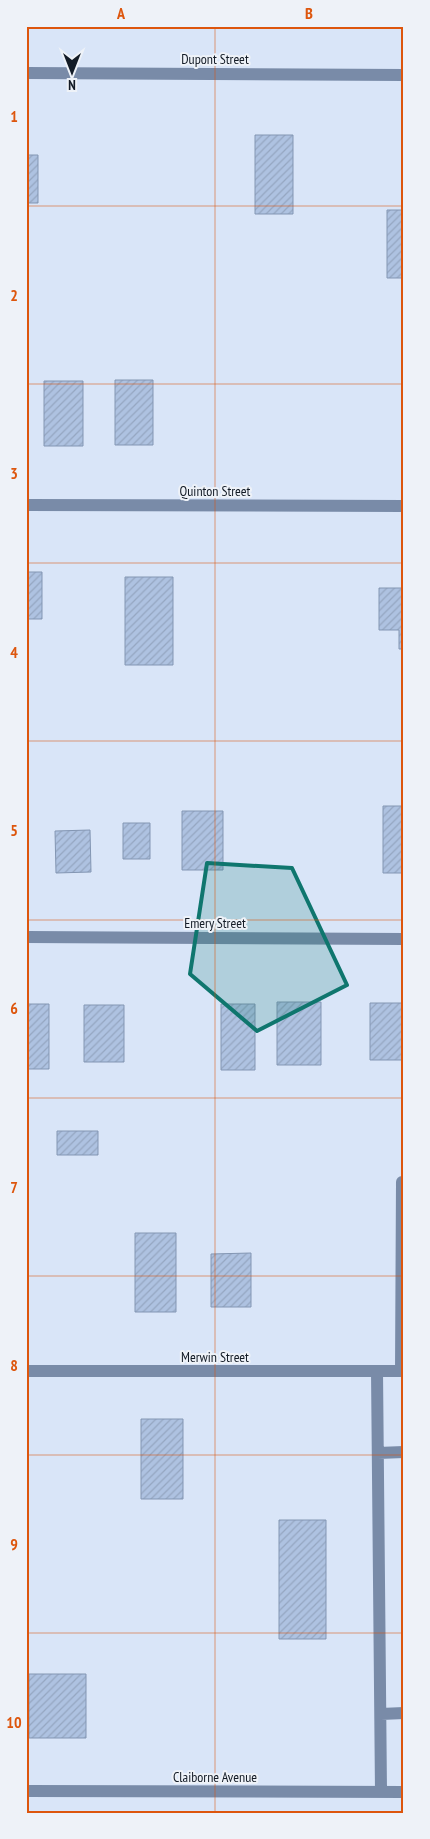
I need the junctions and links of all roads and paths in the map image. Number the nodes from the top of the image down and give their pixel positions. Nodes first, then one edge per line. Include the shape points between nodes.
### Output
1 (26, 73) edge
2 (404, 75) edge
3 (26, 505) edge
4 (404, 506) edge
5 (26, 938) edge
6 (404, 939) edge
7 (404, 1182) edge
8 (402, 1291) edge
9 (26, 1371) edge
10 (376, 1372) junction
11 (402, 1372) edge
12 (404, 1452) edge
13 (378, 1453) junction
14 (404, 1713) edge
15 (381, 1714) junction
16 (26, 1791) edge
17 (381, 1792) junction
18 (404, 1792) edge

1 - 2 street, Dupont Street
3 - 4 street, Quinton Street
5 - 6 street, Emery Street
7 - 8 street
8 - 11 street
9 - 10 street, Merwin Street
10 - 11 street, Merwin Street
10 - 13 street
12 - 13 street
13 - 15 street
14 - 15 street
15 - 17 street
16 - 17 street, Claiborne Avenue
17 - 18 street, Claiborne Avenue

